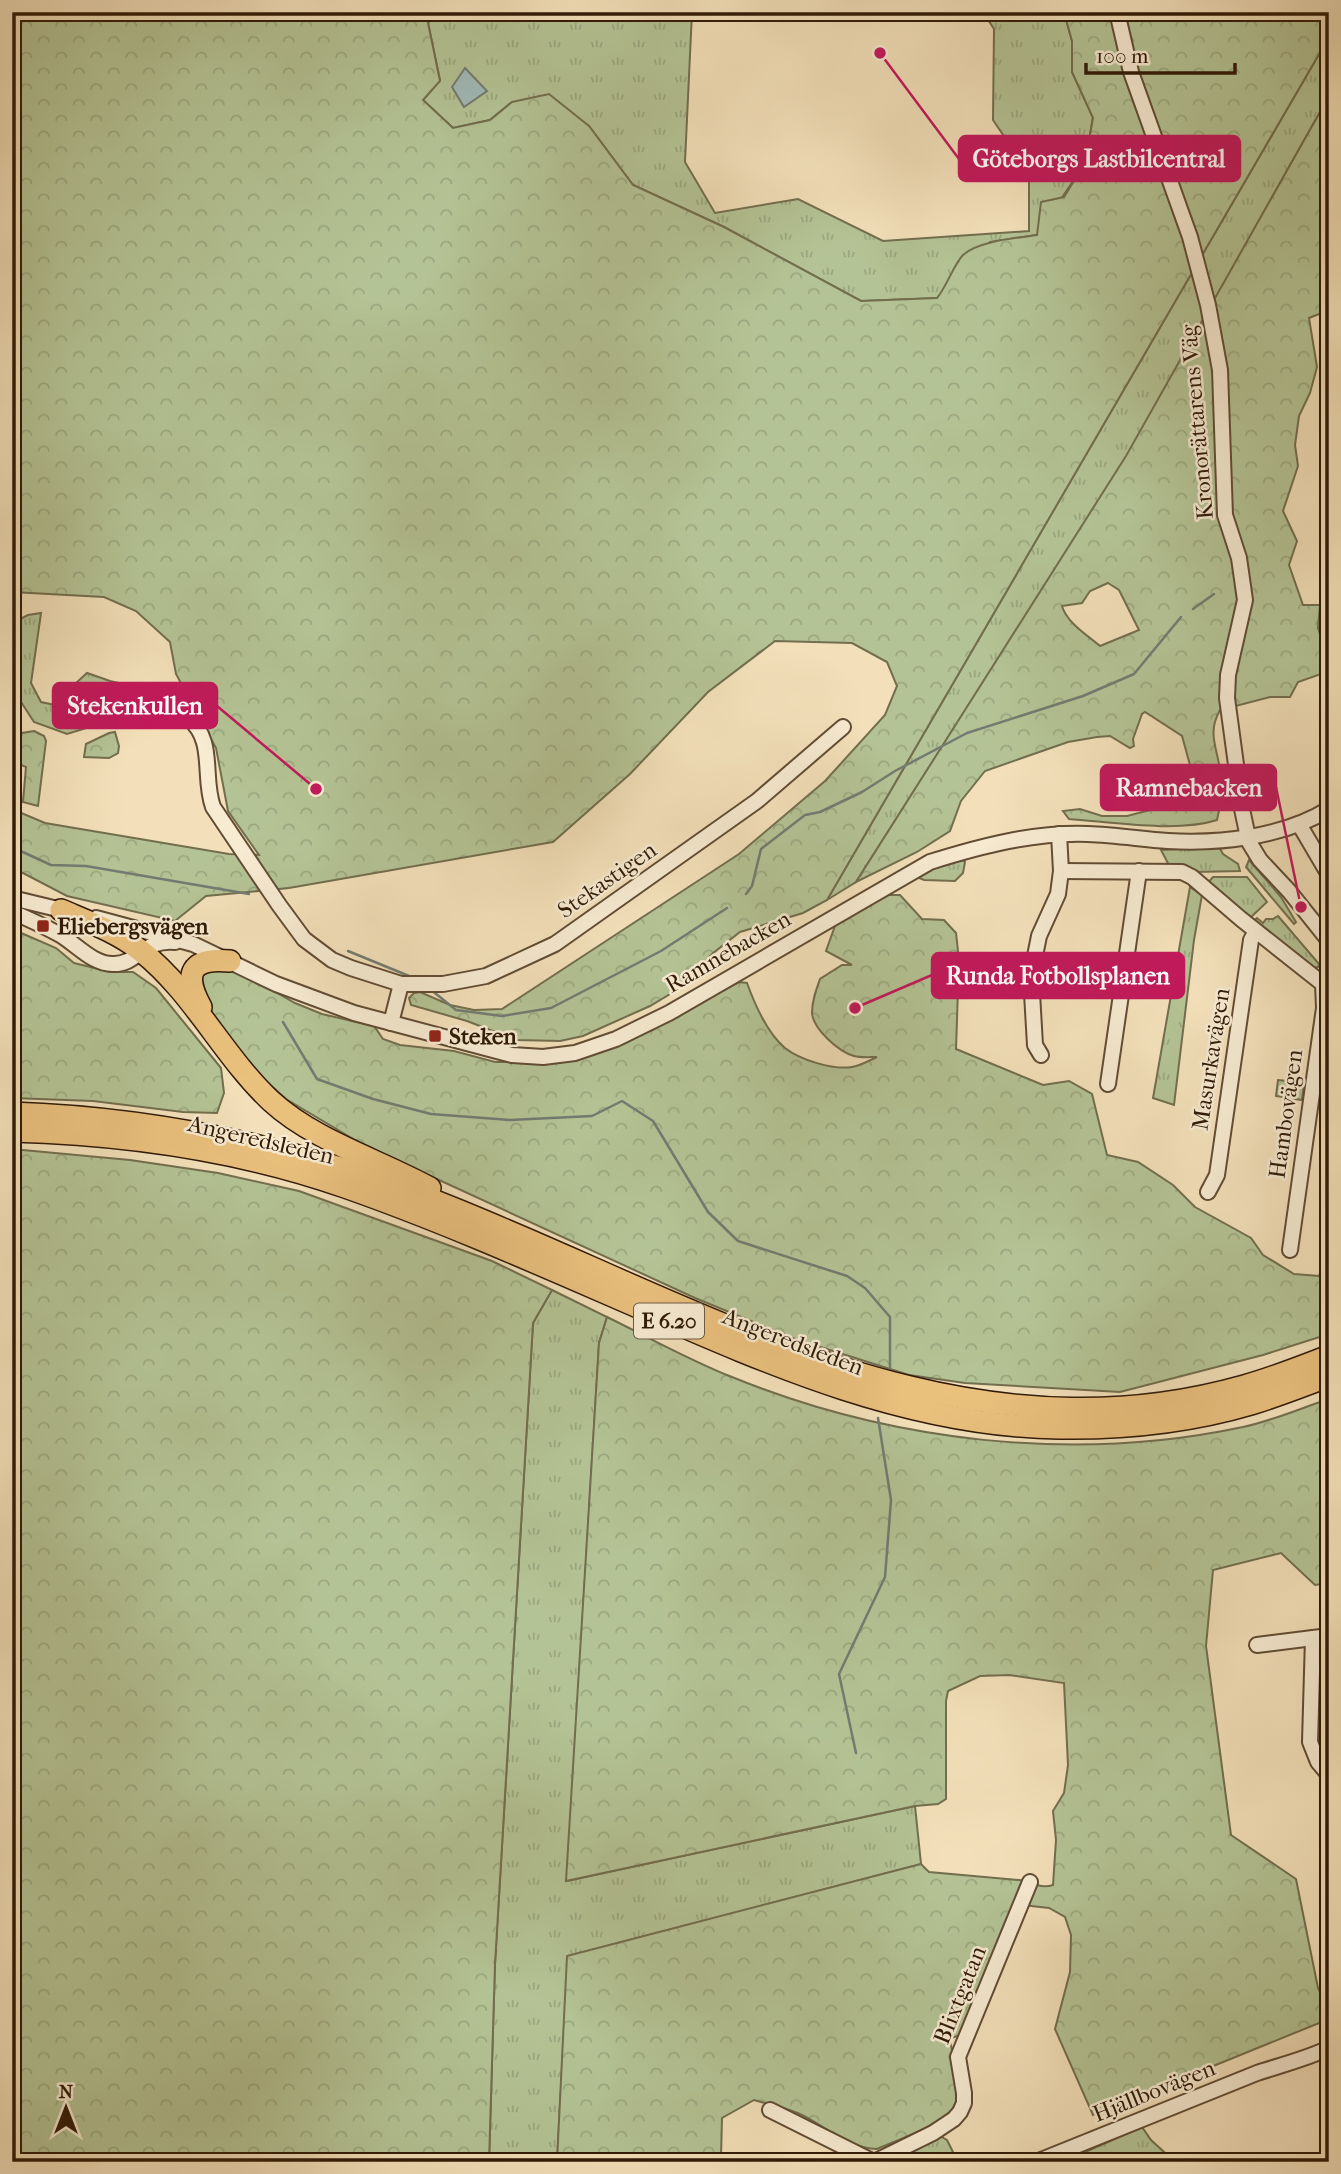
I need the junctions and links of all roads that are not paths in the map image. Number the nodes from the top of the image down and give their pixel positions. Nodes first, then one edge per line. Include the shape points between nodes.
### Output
1 (1117, 12) edge
2 (188, 718) dead end
3 (843, 727) dead end
4 (1329, 808) edge
5 (1299, 824) junction
6 (1059, 834) junction
7 (1247, 836) junction
8 (1061, 871) junction
9 (1139, 871) junction
10 (1329, 875) edge
11 (12, 898) edge
12 (61, 910) junction
13 (12, 912) edge
14 (1256, 931) junction
15 (1329, 941) edge
16 (193, 944) junction
17 (141, 951) junction
18 (230, 961) junction
19 (401, 984) junction
20 (391, 1023) junction
21 (217, 1037) junction
22 (1041, 1055) dead end
23 (1108, 1084) dead end
24 (14, 1127) edge
25 (1208, 1192) dead end
26 (518, 1235) junction
27 (1290, 1250) dead end
28 (1329, 1356) edge
29 (1329, 1376) edge
30 (1329, 1636) edge
31 (1313, 1638) junction
32 (1257, 1645) dead end
33 (1329, 1775) edge
34 (1030, 1882) dead end
35 (1329, 2039) edge
36 (1329, 2048) edge
37 (1290, 2062) junction
38 (770, 2110) dead end
39 (874, 2162) edge
40 (1036, 2162) edge

1 - 7 street, Kronorättarens Väg via 1131,72 1190,237 1220,370 1225,515 1239,558 1245,600 1227,698
2 - 19 street via 204,740 207,789 213,807 294,926 332,960
3 - 19 street, Stekastigen via 757,801 555,944 486,976 443,985
4 - 5 street, Ramnebacken
5 - 7 street, Ramnebacken
5 - 10 street
6 - 7 street, Ramnebacken via 1197,841
6 - 8 street
6 - 20 street, Ramnebacken via 1016,839 930,862 669,1013 575,1053 542,1058 512,1055
7 - 15 street via 1260,860
8 - 9 street
8 - 22 street via 1031,975 1035,1045
9 - 14 street via 1182,872 1192,877
9 - 23 street
11 - 12 street, Ramnebacken
12 - 16 street, Ramnebacken
12 - 17 highway
13 - 17 street, Ramnebacken via 104,963 120,964
14 - 25 street, Masurkavägen via 1251,940 1217,1175
14 - 27 street, Hambovägen via 1323,984 1324,1007
16 - 17 street, Ramnebacken via 161,942
16 - 18 street, Ramnebacken
17 - 21 highway
18 - 20 street, Ramnebacken via 314,1000
18 - 21 highway via 204,961 192,972 193,991
19 - 20 street
21 - 26 highway via 252,1081 286,1113
24 - 26 highway, Angeredsleden / E 6.20 via 69,1115 250,1142 365,1176
24 - 29 highway, Angeredsleden / E 6.20 via 169,1146 340,1185 810,1378 867,1398 958,1419 1060,1428 1151,1423 1249,1404
26 - 28 highway, Angeredsleden / E 6.20 via 785,1349 867,1377 977,1401 1066,1408 1156,1403 1243,1387
30 - 31 street
31 - 32 street
31 - 33 street via 1310,1742 1313,1755
34 - 39 street, Blixtgatan via 958,2057 964,2093 960,2112 933,2133
35 - 37 street, Hjällbovägen
36 - 37 street, Hjällbovägen
37 - 40 street, Hjällbovägen
38 - 39 street, Blixtgatan

